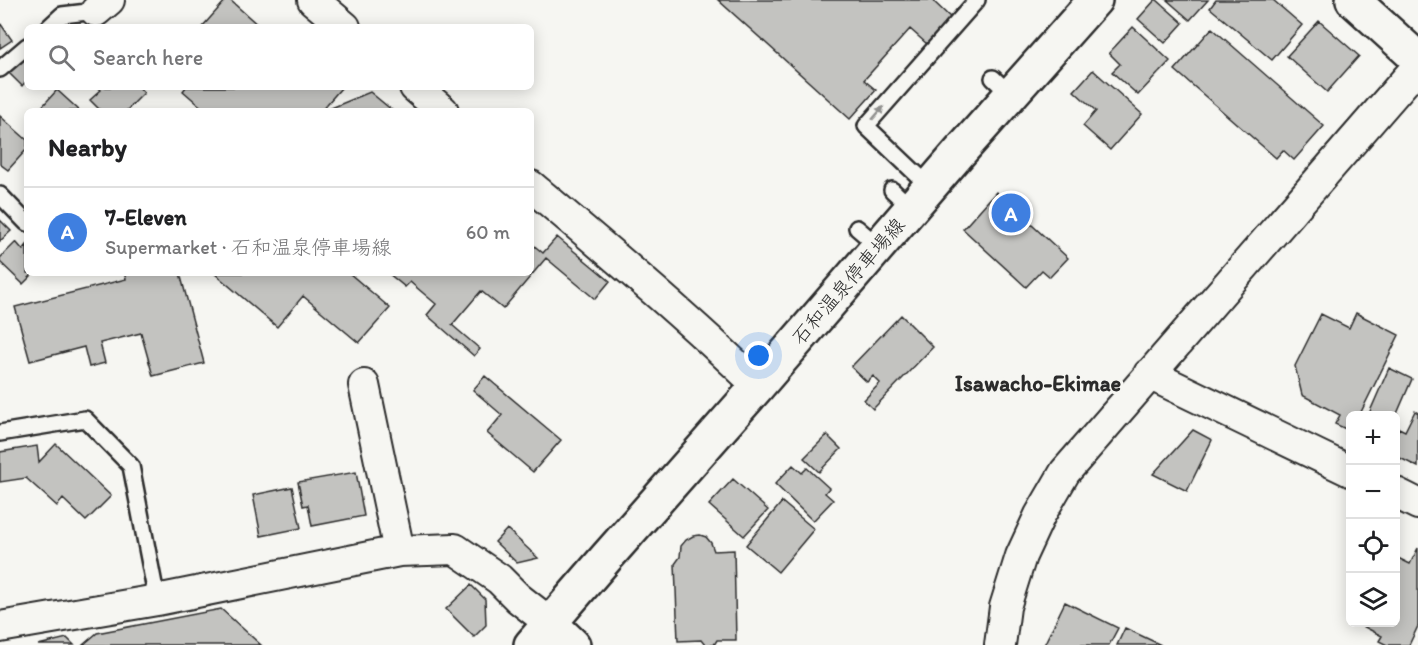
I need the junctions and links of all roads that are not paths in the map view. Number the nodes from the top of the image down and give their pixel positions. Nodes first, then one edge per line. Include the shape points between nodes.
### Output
1 (313, 0) edge
2 (977, 0) edge
3 (1095, 0) edge
4 (1353, 0) edge
5 (103, 5) edge
6 (52, 24) edge
7 (341, 24) edge
8 (24, 49) edge
9 (1418, 59) edge
10 (1418, 66) edge
11 (0, 69) edge
12 (418, 90) edge
13 (440, 108) edge
14 (534, 189) edge
15 (0, 195) edge
16 (911, 195) junction
17 (24, 220) edge
18 (1149, 374) junction
19 (364, 385) dead end
20 (758, 386) junction
21 (0, 434) edge
22 (1346, 469) edge
23 (1400, 495) edge
24 (1418, 504) edge
25 (399, 551) junction
26 (157, 600) junction
27 (0, 627) edge
28 (540, 634) edge
29 (573, 645) edge
30 (1000, 645) edge

1 - 7 street
16 -> 2 lane via 866,126
3 - 16 main road, 石和温泉停車場線 via 1002,86
4 - 9 main road
5 - 6 lane via 62,15
8 - 11 lane
10 - 18 street
12 - 13 street
14 - 20 street
15 - 17 lane
16 - 20 main road, 石和温泉停車場線 via 868,237
18 - 22 street
18 - 30 street via 1065,472 1040,515 1021,556 1005,607
19 - 25 street
20 - 28 main road, 石和温泉停車場線
21 - 26 lane via 85,419 131,466
23 - 24 street
25 - 26 street
25 - 28 street via 455,549 499,579 518,598
26 - 27 street
28 - 29 main road

